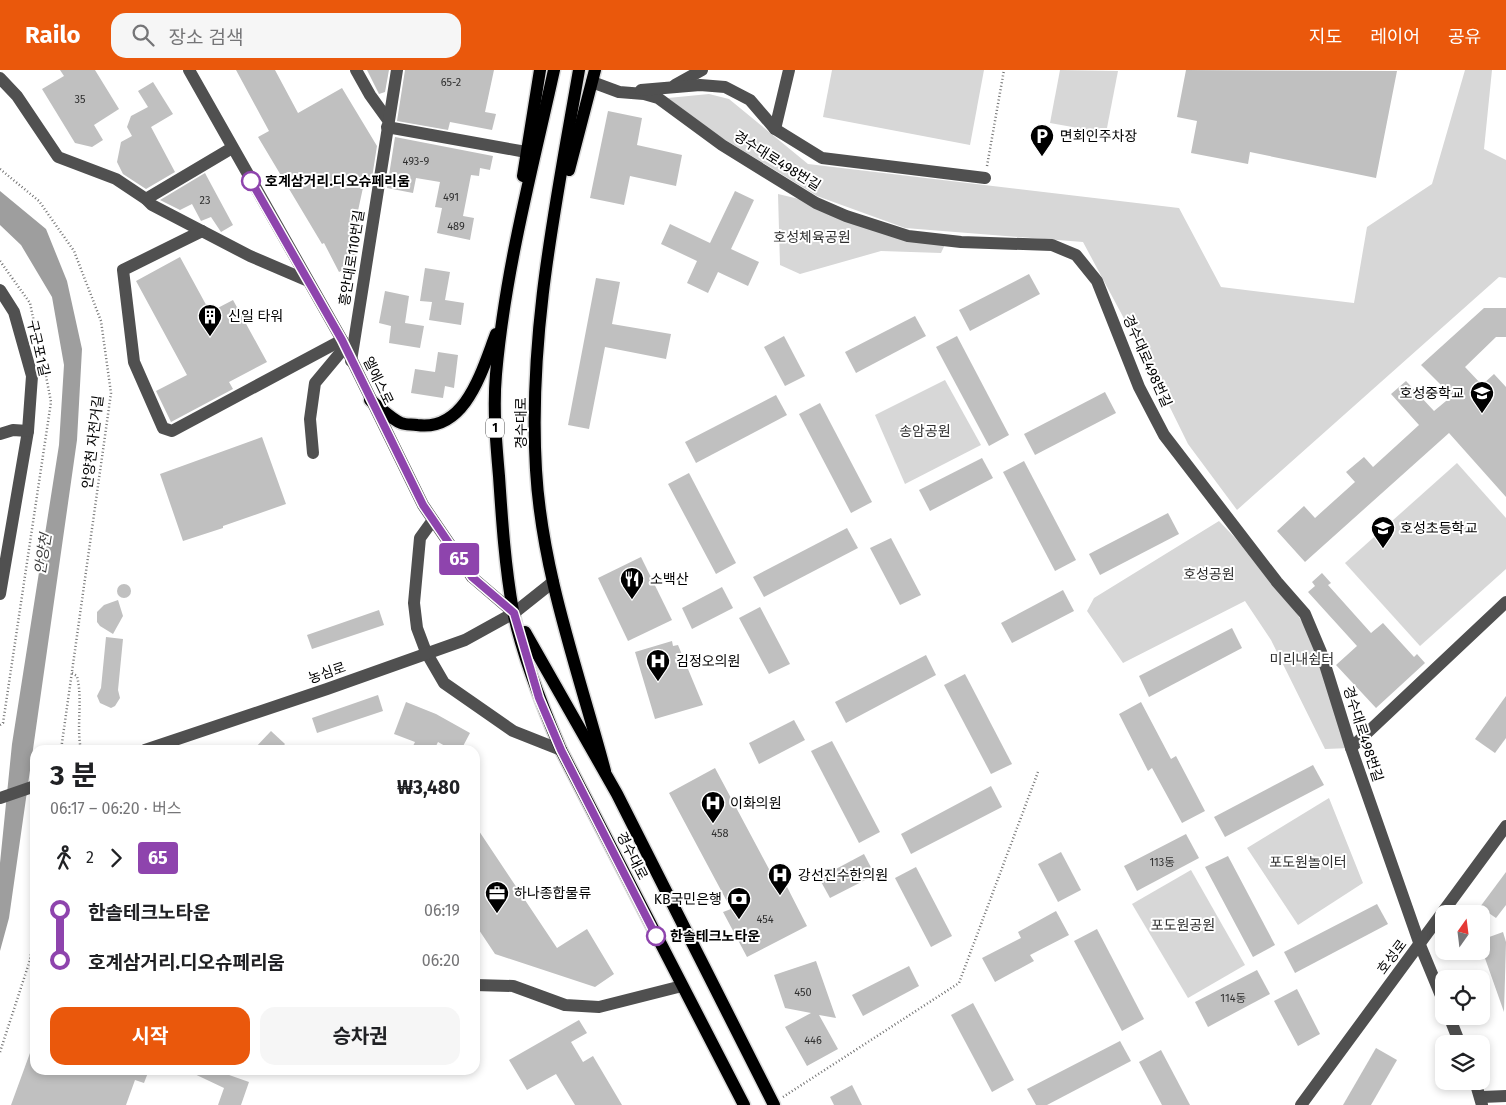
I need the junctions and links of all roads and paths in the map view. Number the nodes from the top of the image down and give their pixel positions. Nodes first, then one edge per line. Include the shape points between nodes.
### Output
1 (189, 70) edge
2 (356, 70) edge
3 (397, 70) edge
4 (540, 70) edge
5 (554, 70) edge
6 (579, 70) edge
7 (702, 70) edge
8 (789, 70) edge
9 (1004, 70) edge
10 (594, 76) edge
11 (0, 78) edge
12 (671, 88) junction
13 (619, 92) junction
14 (388, 124) junction
15 (776, 129) junction
16 (232, 148) junction
17 (526, 152) junction
18 (0, 169) edge
19 (985, 178) joint
20 (146, 199) junction
21 (202, 231) junction
22 (515, 244) junction
23 (547, 250) junction
24 (306, 280) junction
25 (0, 290) edge
26 (0, 310) edge
27 (502, 318) junction
28 (16, 319) junction
29 (344, 344) junction
30 (352, 361) junction
31 (370, 400) junction
32 (28, 431) junction
33 (0, 434) edge
34 (313, 453) dead end
35 (433, 520) junction
36 (552, 582) junction
37 (0, 594) edge
38 (1506, 602) edge
39 (514, 613) junction
40 (426, 652) junction
41 (72, 673) junction
42 (62, 745) edge
43 (81, 745) edge
44 (160, 745) edge
45 (1351, 748) junction
46 (561, 750) junction
47 (605, 771) junction
48 (1038, 772) dead end
49 (30, 788) edge
50 (0, 798) edge
51 (1506, 826) edge
52 (1420, 945) junction
53 (30, 960) edge
54 (1435, 981) edge
55 (480, 985) edge
56 (682, 986) junction
57 (0, 1052) edge
58 (1506, 1096) edge
59 (1482, 1101) edge
60 (774, 1104) edge
61 (744, 1105) edge
62 (1301, 1105) edge

1 - 16 street, 엘에스로
2 - 14 street
3 - 14 street, 흥안대로110번길
4 - 17 main road
5 - 22 main road, 경수대로 / 1
6 - 23 main road, 경수대로
7 - 12 street
8 - 15 street
9 - 19 path
10 - 13 street, 경수대로498번길
10 - 23 main road
11 - 20 street via 17,96 58,157 116,179
12 - 13 street
12 - 15 street via 725,87 750,100
13 - 45 street, 경수대로498번길 via 658,98 730,150 816,203 846,216 908,236 961,242 1052,245 1076,255 1097,281 1139,387 1164,435 1304,614 1321,652
14 - 17 street
14 - 30 street, 흥안대로110번길
15 - 19 street via 822,158
16 - 20 street
16 - 24 street, 엘에스로
17 - 22 main road
18 - 41 path, 안양천 자전거길 via 39,201 74,251 102,321 111,393
20 - 21 street
21 - 24 street
21 - 29 street via 123,270 134,362 163,428 172,431
22 - 27 main road, 경수대로 / 1
23 - 36 main road, 경수대로 via 536,374 536,471
24 - 29 street, 엘에스로
25 - 28 street, 구군포1길
26 - 28 street
27 - 31 main road via 478,380 460,410 444,422 424,426 401,423
27 - 39 main road, 경수대로 / 1 via 495,424 501,522
28 - 32 street, 구군포1길 via 32,376
29 - 30 street, 엘에스로
29 - 34 street via 315,383 310,418
30 - 31 street, 엘에스로
31 - 35 street, 엘에스로
32 - 33 street via 13,430
32 - 37 street, 구군포1길
35 - 39 street, 엘에스로 via 472,577
35 - 40 street via 420,538 414,603 417,628
36 - 39 street, 농심로
36 - 47 main road, 경수대로
38 - 45 street
39 - 40 street, 농심로 via 465,640
39 - 46 main road, 경수대로 / 1 via 539,698
39 - 47 main road, 경수대로
40 - 44 street, 농심로 via 344,684
40 - 46 street via 444,683 513,731
41 - 42 path, 안양천 자전거길
41 - 43 path via 77,676 81,694
45 - 52 street, 경수대로498번길
46 - 56 main road, 경수대로 / 1
47 - 60 main road, 경수대로
48 - 60 path via 959,983
49 - 50 street
51 - 52 street, 호성로
52 - 54 street, 경수대로498번길
52 - 62 street, 호성로
53 - 57 path
55 - 56 street via 513,986 565,1005 599,1007
56 - 61 main road, 경수대로 / 1
58 - 59 street

